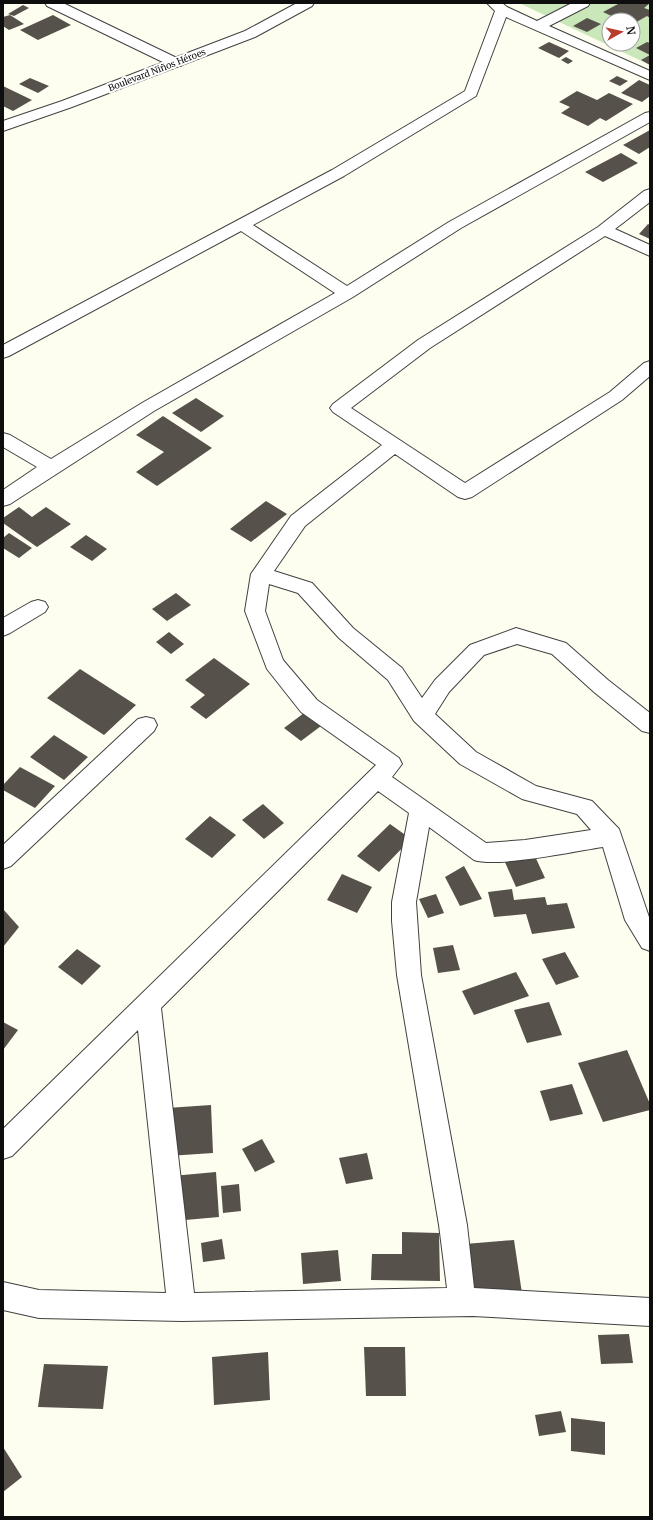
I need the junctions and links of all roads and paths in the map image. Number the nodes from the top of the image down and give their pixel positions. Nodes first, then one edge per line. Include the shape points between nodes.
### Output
1 (52, 3) edge
2 (307, 3) edge
3 (582, 3) edge
4 (498, 6) edge
5 (538, 26) junction
6 (176, 63) junction
7 (650, 76) edge
8 (650, 116) edge
9 (3, 125) edge
10 (650, 194) edge
11 (241, 224) junction
12 (604, 230) junction
13 (650, 251) edge
14 (347, 292) junction
15 (3, 352) edge
16 (650, 367) edge
17 (3, 439) edge
18 (395, 445) junction
19 (50, 467) junction
20 (3, 499) edge
21 (262, 574) junction
22 (38, 607) dead end
23 (3, 628) edge
24 (422, 714) junction
25 (146, 725) dead end
26 (650, 725) edge
27 (377, 778) junction
28 (422, 809) junction
29 (611, 836) junction
30 (3, 859) edge
31 (650, 941) edge
32 (148, 1004) junction
33 (3, 1147) edge
34 (3, 1296) edge
35 (462, 1302) junction
36 (182, 1307) junction
37 (650, 1312) edge

1 - 6 street
2 - 6 street, Boulevard Niños Héroes via 250,34
3 - 5 street
4 - 5 street
4 - 11 street via 471,93 338,173
5 - 7 street
6 - 9 street, Boulevard Niños Héroes
8 - 14 street via 455,225
10 - 12 street
11 - 14 street
11 - 15 street
12 - 13 street
12 - 18 street via 424,344 339,408
14 - 19 street
16 - 18 street via 616,396 465,492
17 - 19 street
18 - 21 street via 298,521
19 - 20 street
21 - 24 street via 305,588 346,633 395,674
21 - 27 street via 255,611 274,663 309,706 391,764
22 - 23 street
24 - 26 street via 442,686 477,650 516,636 559,648
24 - 29 street via 468,758 530,793 584,807
25 - 30 street
27 - 28 street
27 - 32 street
28 - 29 street via 482,853
28 - 35 street via 404,902 404,921 410,975 453,1225
29 - 31 street via 637,920
32 - 33 street
32 - 36 street
34 - 36 street via 38,1304
35 - 36 street
35 - 37 street

